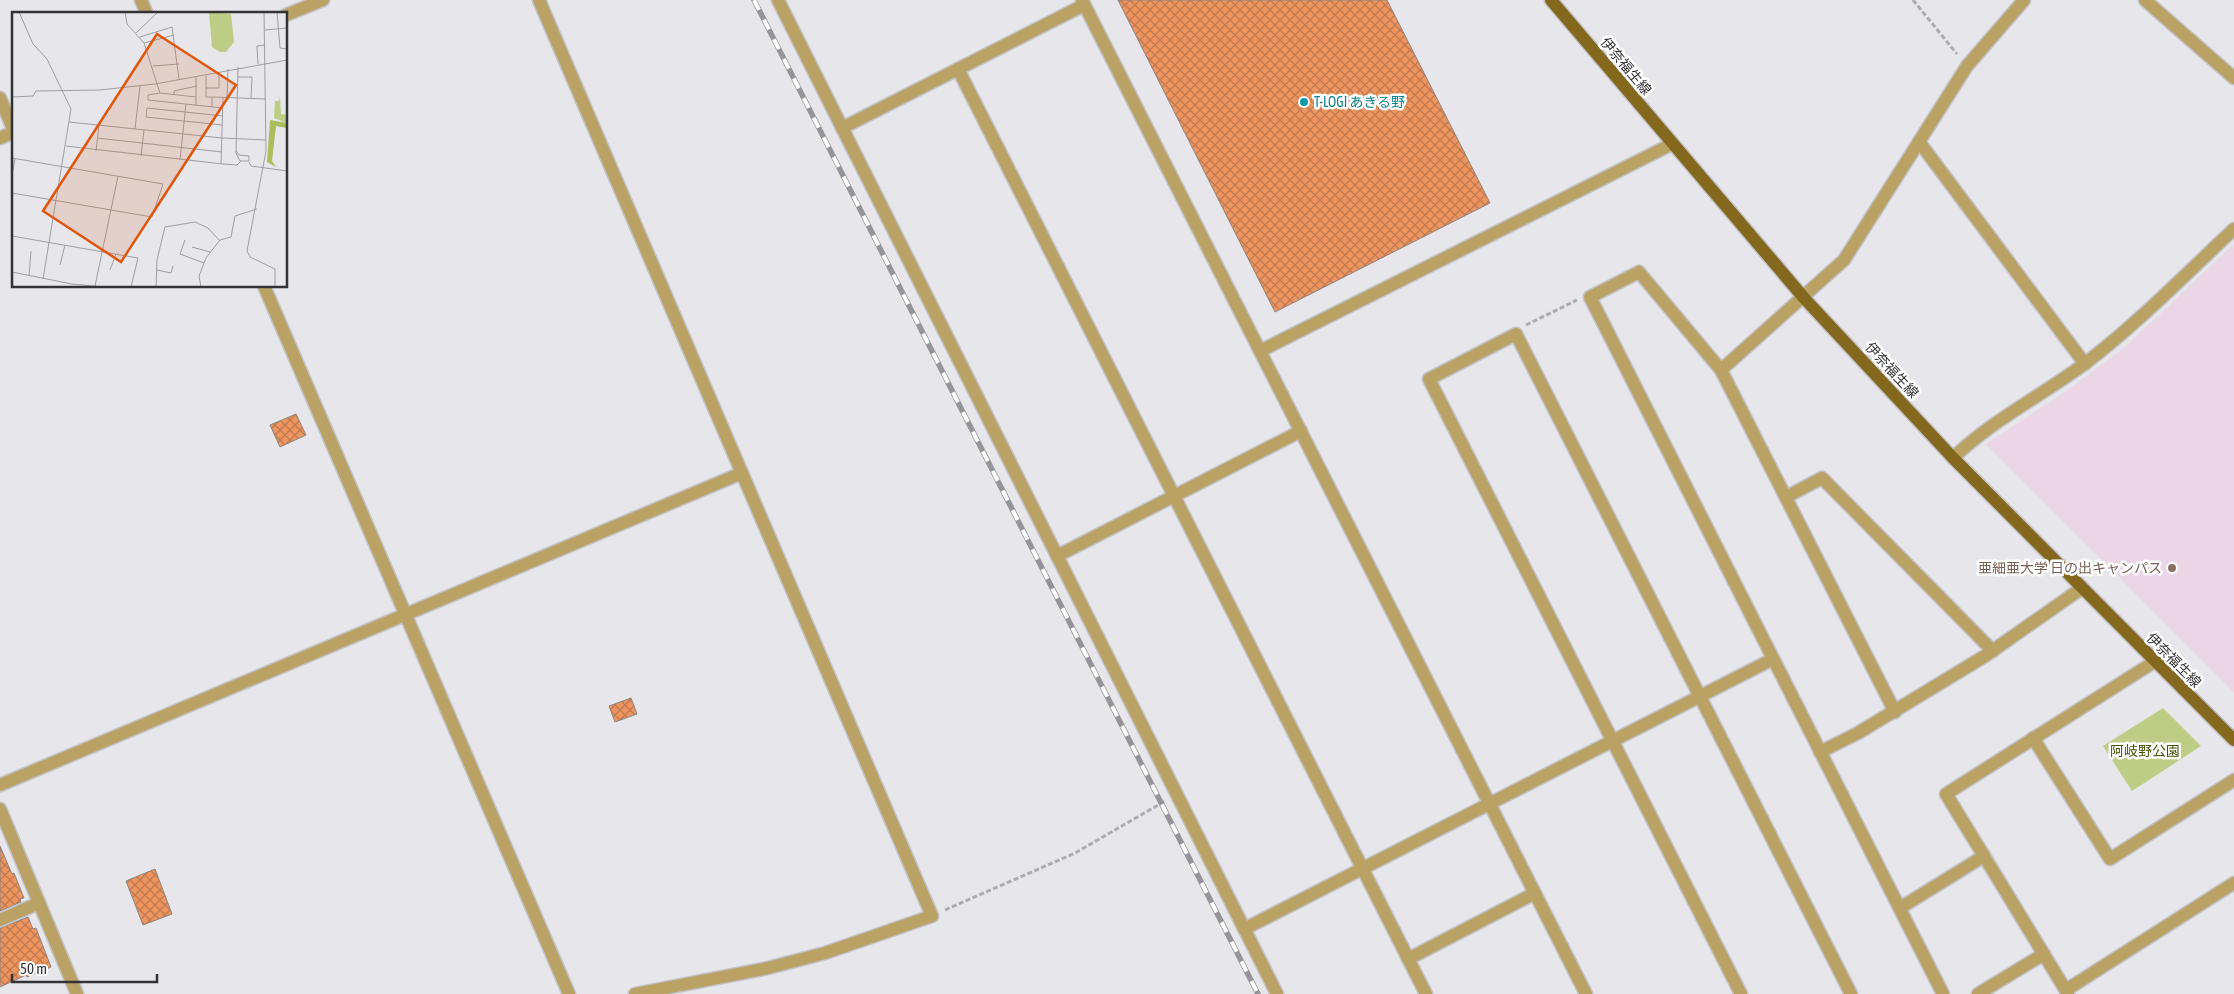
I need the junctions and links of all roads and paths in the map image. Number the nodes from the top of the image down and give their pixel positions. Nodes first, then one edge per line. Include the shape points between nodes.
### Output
1 (142, 0) edge
2 (323, 0) edge
3 (539, 0) edge
4 (778, 0) edge
5 (1551, 0) edge
6 (1913, 0) edge
7 (2024, 0) edge
8 (2145, 0) edge
9 (1083, 2) edge
10 (146, 12) edge
11 (288, 15) edge
12 (1967, 66) junction
13 (958, 69) junction
14 (2234, 78) edge
15 (0, 98) edge
16 (12, 126) edge
17 (842, 128) junction
18 (12, 132) edge
19 (0, 138) edge
20 (1920, 143) junction
21 (1672, 144) junction
22 (2234, 229) edge
23 (265, 288) edge
24 (1590, 297) junction
25 (1804, 298) junction
26 (1516, 334) junction
27 (1260, 351) junction
28 (2085, 364) junction
29 (1721, 370) junction
30 (1300, 431) junction
31 (1953, 458) junction
32 (742, 473) junction
33 (1174, 496) junction
34 (1786, 497) junction
35 (1056, 556) junction
36 (2082, 588) junction
37 (405, 615) junction
38 (1993, 651) junction
39 (1773, 658) junction
40 (2154, 662) junction
41 (1700, 696) junction
42 (1895, 712) junction
43 (2033, 738) junction
44 (1612, 740) junction
45 (2234, 740) edge
46 (1820, 752) junction
47 (2234, 780) edge
48 (0, 785) edge
49 (1176, 795) junction
50 (1489, 802) junction
51 (0, 809) edge
52 (1984, 856) junction
53 (1362, 868) junction
54 (2234, 883) edge
55 (1535, 893) junction
56 (39, 903) junction
57 (1900, 908) junction
58 (932, 916) junction
59 (0, 920) edge
60 (1244, 929) junction
61 (2044, 954) junction
62 (1408, 959) junction
63 (2067, 992) edge
64 (77, 994) edge
65 (569, 994) edge
66 (634, 994) edge
67 (1276, 994) edge
68 (1426, 994) edge
69 (1586, 994) edge
70 (1741, 994) edge
71 (1851, 994) edge
72 (1943, 994) edge
73 (1978, 994) edge

1 - 10 street
2 - 11 street
3 - 32 street
4 - 17 street
5 - 21 main road, 伊奈福生線
6 - 12 path
7 - 12 street
8 - 14 street
9 - 13 street
9 - 27 street
12 - 20 street
13 - 17 street
13 - 33 street
15 - 16 street
17 - 35 street
18 - 19 street
20 - 25 street via 1844,260
20 - 28 street
21 - 25 main road, 伊奈福生線
21 - 27 street
22 - 28 street
23 - 37 street
24 - 26 path via 1578,299 1522,326
24 - 29 street via 1639,272
24 - 39 street
25 - 29 street
25 - 31 main road, 伊奈福生線
26 - 41 street
26 - 44 street via 1429,378
27 - 30 street
28 - 31 street via 1971,440
29 - 34 street
30 - 33 street
30 - 50 street
31 - 36 main road, 伊奈福生線
32 - 37 street
32 - 58 street
33 - 35 street
33 - 53 street
34 - 38 street via 1822,478
34 - 42 street
35 - 49 street
36 - 38 street
36 - 40 main road, 伊奈福生線
37 - 48 street
37 - 65 street
38 - 42 street
39 - 41 street
39 - 46 street
40 - 43 street
40 - 45 main road, 伊奈福生線
41 - 44 street
41 - 71 street
42 - 46 street
43 - 47 street via 2110,859
43 - 52 street via 1946,794
44 - 50 street
44 - 70 street
46 - 57 street
49 - 58 path via 1075,853
49 - 60 street
50 - 53 street
50 - 55 street
51 - 56 street
52 - 57 street
52 - 61 street
53 - 60 street
53 - 62 street
54 - 63 street
55 - 62 street
55 - 69 street
56 - 59 street
56 - 64 street
57 - 72 street
58 - 66 street via 825,953 768,968
60 - 67 street
61 - 63 street
61 - 73 street
62 - 68 street

